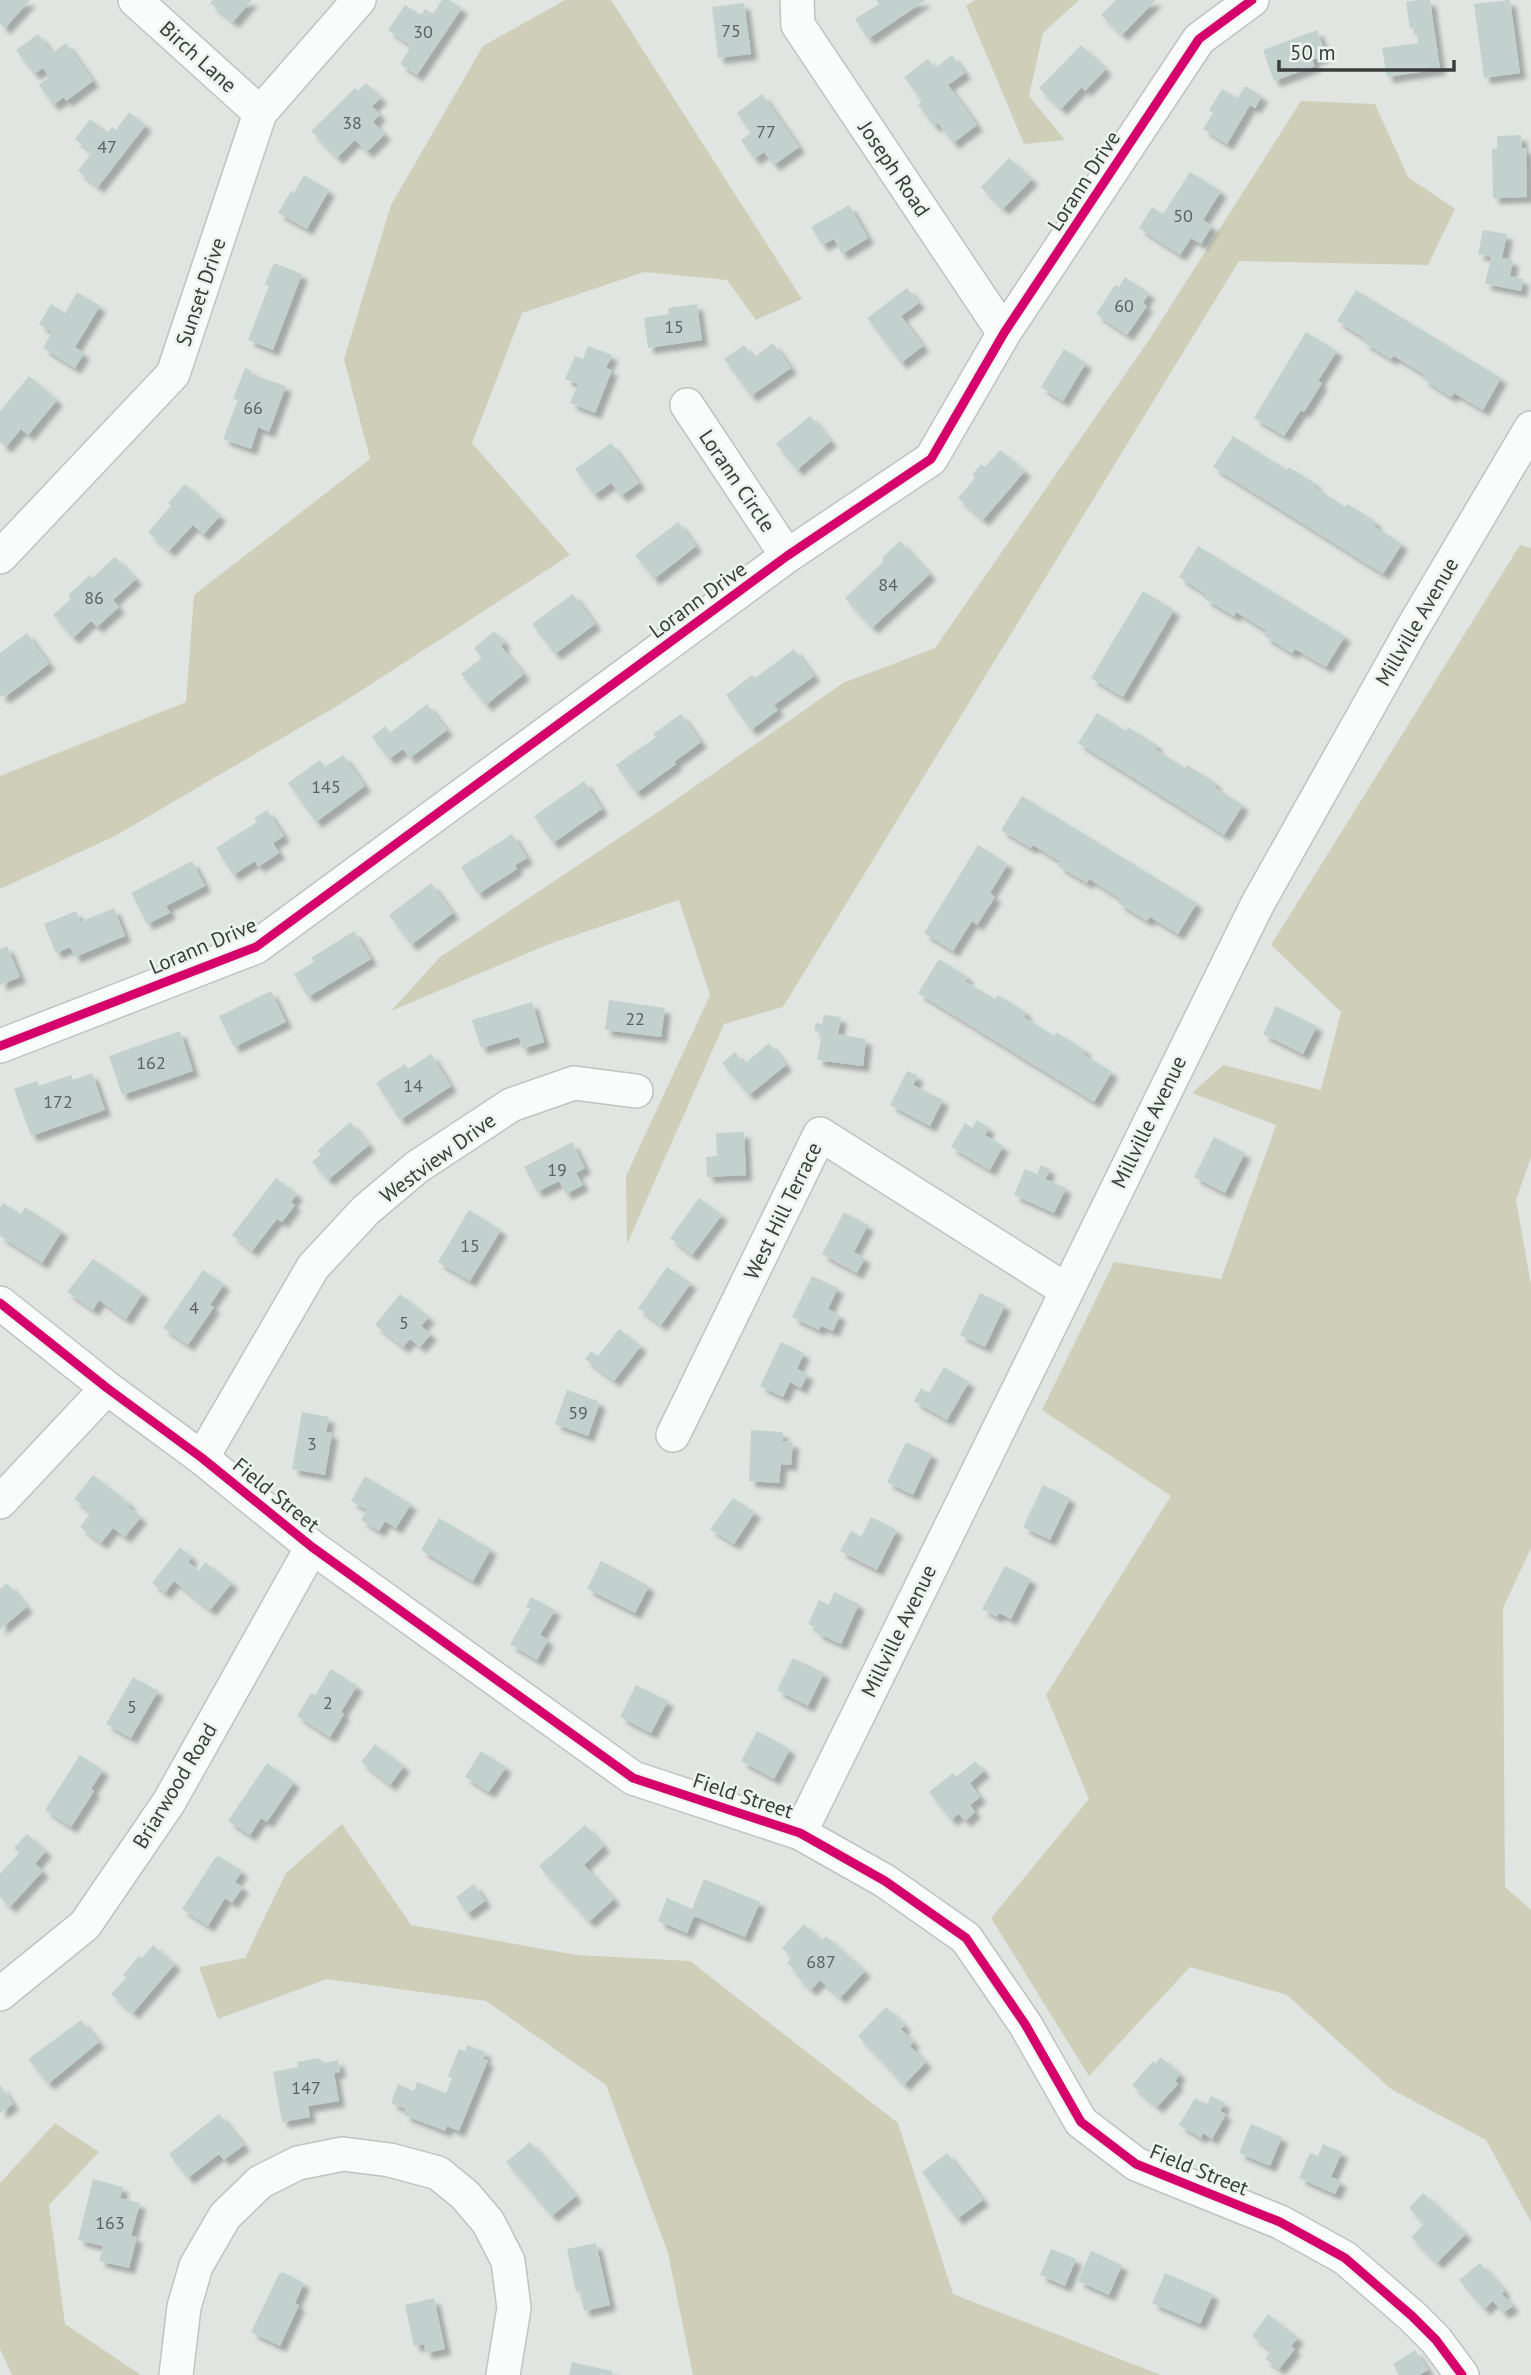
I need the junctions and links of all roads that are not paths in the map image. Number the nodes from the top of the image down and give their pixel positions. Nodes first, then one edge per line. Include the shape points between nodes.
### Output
1 (135, 0) edge
2 (359, 0) edge
3 (797, 0) edge
4 (1252, 0) edge
5 (261, 113) junction
6 (1004, 333) junction
7 (687, 405) dead end
8 (1531, 428) edge
9 (788, 556) junction
10 (0, 557) edge
11 (0, 1046) edge
12 (636, 1091) dead end
13 (1066, 1290) junction
14 (0, 1303) edge
15 (107, 1388) junction
16 (673, 1435) dead end
17 (202, 1458) junction
18 (0, 1502) edge
19 (312, 1547) junction
20 (800, 1833) junction
21 (0, 1994) edge
22 (176, 2375) edge
23 (503, 2375) edge
24 (1462, 2375) edge

1 - 5 street, Birch Lane
2 - 5 street, Sunset Drive
3 - 6 street, Joseph Road via 798,25
4 - 6 street, Lorann Drive via 1199,39
5 - 10 street, Sunset Drive via 173,374
6 - 9 street, Lorann Drive via 931,459
7 - 9 street, Lorann Circle
8 - 13 street, Millville Avenue via 1256,905
9 - 11 street, Lorann Drive via 256,947
12 - 17 street, Westview Drive via 574,1083 511,1105 386,1193 313,1267
13 - 16 street, West Hill Terrace via 820,1134
13 - 20 street, Millville Avenue
14 - 15 street, Field Street
15 - 17 street, Field Street
15 - 18 street
17 - 19 street, Field Street
19 - 20 street, Field Street via 633,1779
19 - 21 street, Briarwood Road via 169,1802 85,1925
20 - 24 street, Field Street via 885,1881 966,1938 1025,2024 1081,2122 1136,2164 1280,2222 1345,2259 1412,2316
22 - 23 street via 184,2307 196,2266 225,2216 260,2182 298,2163 343,2154 438,2173 488,2222 508,2261 514,2308

